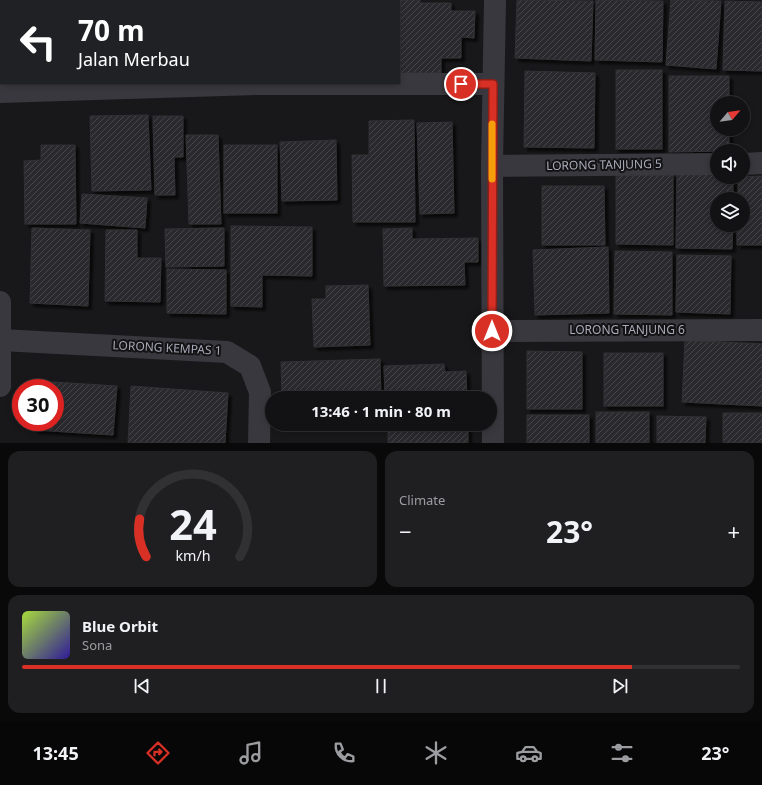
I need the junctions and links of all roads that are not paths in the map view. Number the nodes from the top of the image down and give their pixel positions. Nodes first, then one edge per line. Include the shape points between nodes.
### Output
1 (495, 0) edge
2 (493, 84) junction
3 (0, 92) edge
4 (710, 164) edge
5 (750, 164) edge
6 (762, 164) edge
7 (492, 166) junction
8 (0, 302) edge
9 (762, 330) edge
10 (492, 331) junction
11 (1, 340) edge
12 (0, 386) edge
13 (259, 443) edge
14 (493, 443) edge

1 - 2 street
2 - 3 street via 257,84
2 - 7 street
4 - 7 street, LORONG TANJUNG 5
5 - 6 street
7 - 10 street
8 - 11 street
9 - 10 street, LORONG TANJUNG 6
10 - 14 street
11 - 12 street
11 - 13 street, LORONG KEMPAS 1 via 227,352 250,366 260,392

